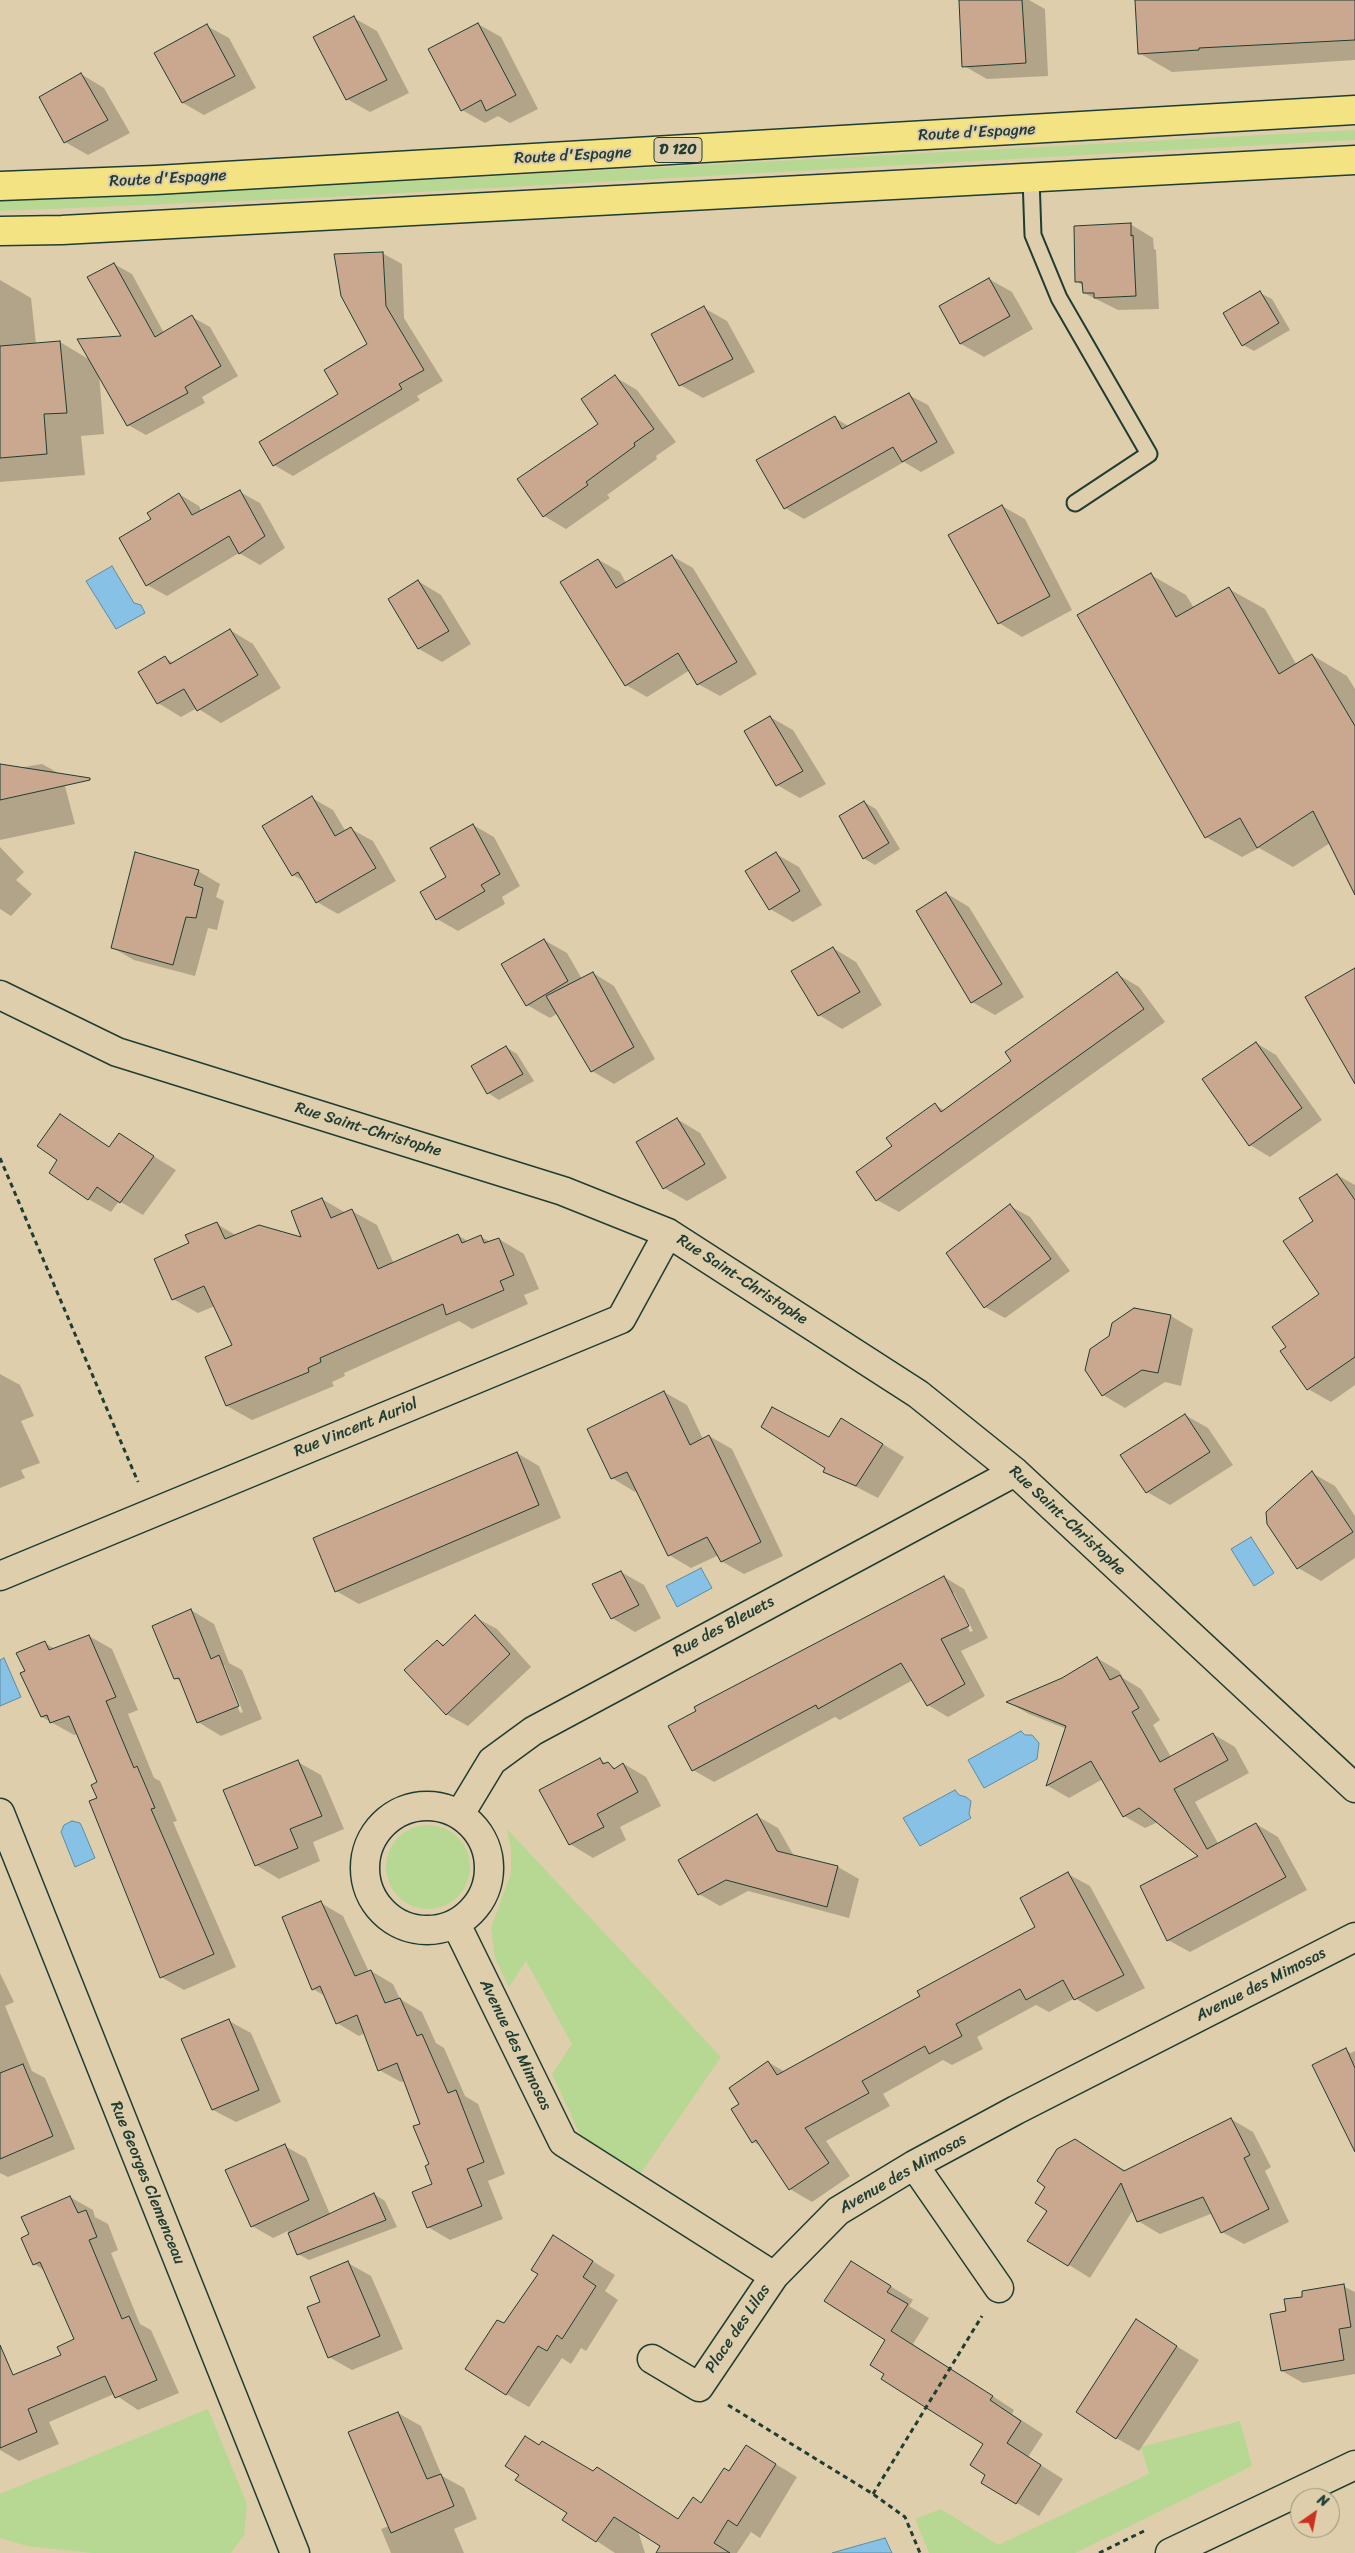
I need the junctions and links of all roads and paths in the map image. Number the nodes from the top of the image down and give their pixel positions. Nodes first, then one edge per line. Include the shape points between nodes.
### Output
1 (1355, 110) edge
2 (1355, 160) edge
3 (1031, 178) junction
4 (0, 186) edge
5 (0, 231) edge
6 (1075, 503) dead end
7 (0, 995) edge
8 (0, 1158) edge
9 (668, 1232) junction
10 (1015, 1472) junction
11 (150, 1513) junction
12 (0, 1576) edge
13 (1355, 1788) edge
14 (0, 1813) edge
15 (460, 1814) junction
16 (456, 1924) junction
17 (1355, 1937) edge
18 (914, 2165) junction
19 (774, 2276) junction
20 (999, 2288) joint
21 (652, 2359) dead end
22 (699, 2387) junction
23 (1355, 2465) edge
24 (872, 2494) junction
25 (295, 2553) edge
26 (920, 2553) edge
27 (1170, 2553) edge

1 - 4 main road, Route d'Espagne / D 120
2 - 3 main road
3 - 5 main road
3 - 6 lane via 1033,235 1059,298 1149,454
7 - 9 street, Rue Saint-Christophe via 118,1052 563,1191
8 - 11 path
9 - 10 street, Rue Saint-Christophe via 918,1394
9 - 11 street, Rue Vincent Auriol via 621,1319
10 - 13 street, Rue Saint-Christophe
10 - 15 street, Rue des Bleuets via 533,1731 492,1761
11 - 12 street, Rue Vincent Auriol
14 - 25 street, Rue Georges Clemenceau
15 - 16 street via 476,1826 486,1844 490,1862 489,1881 483,1898
15 - 16 street via 440,1806 418,1805 397,1812 380,1826 372,1838 364,1865 367,1887 377,1906 394,1921 421,1930
16 - 19 street, Avenue des Mimosas via 563,2142
17 - 18 street, Avenue des Mimosas
18 - 19 street, Avenue des Mimosas via 838,2210
18 - 20 street
19 - 22 street, Place des Lilas
20 - 24 path
21 - 22 street, Place des Lilas
22 - 24 path
23 - 27 street
24 - 26 path via 906,2517

